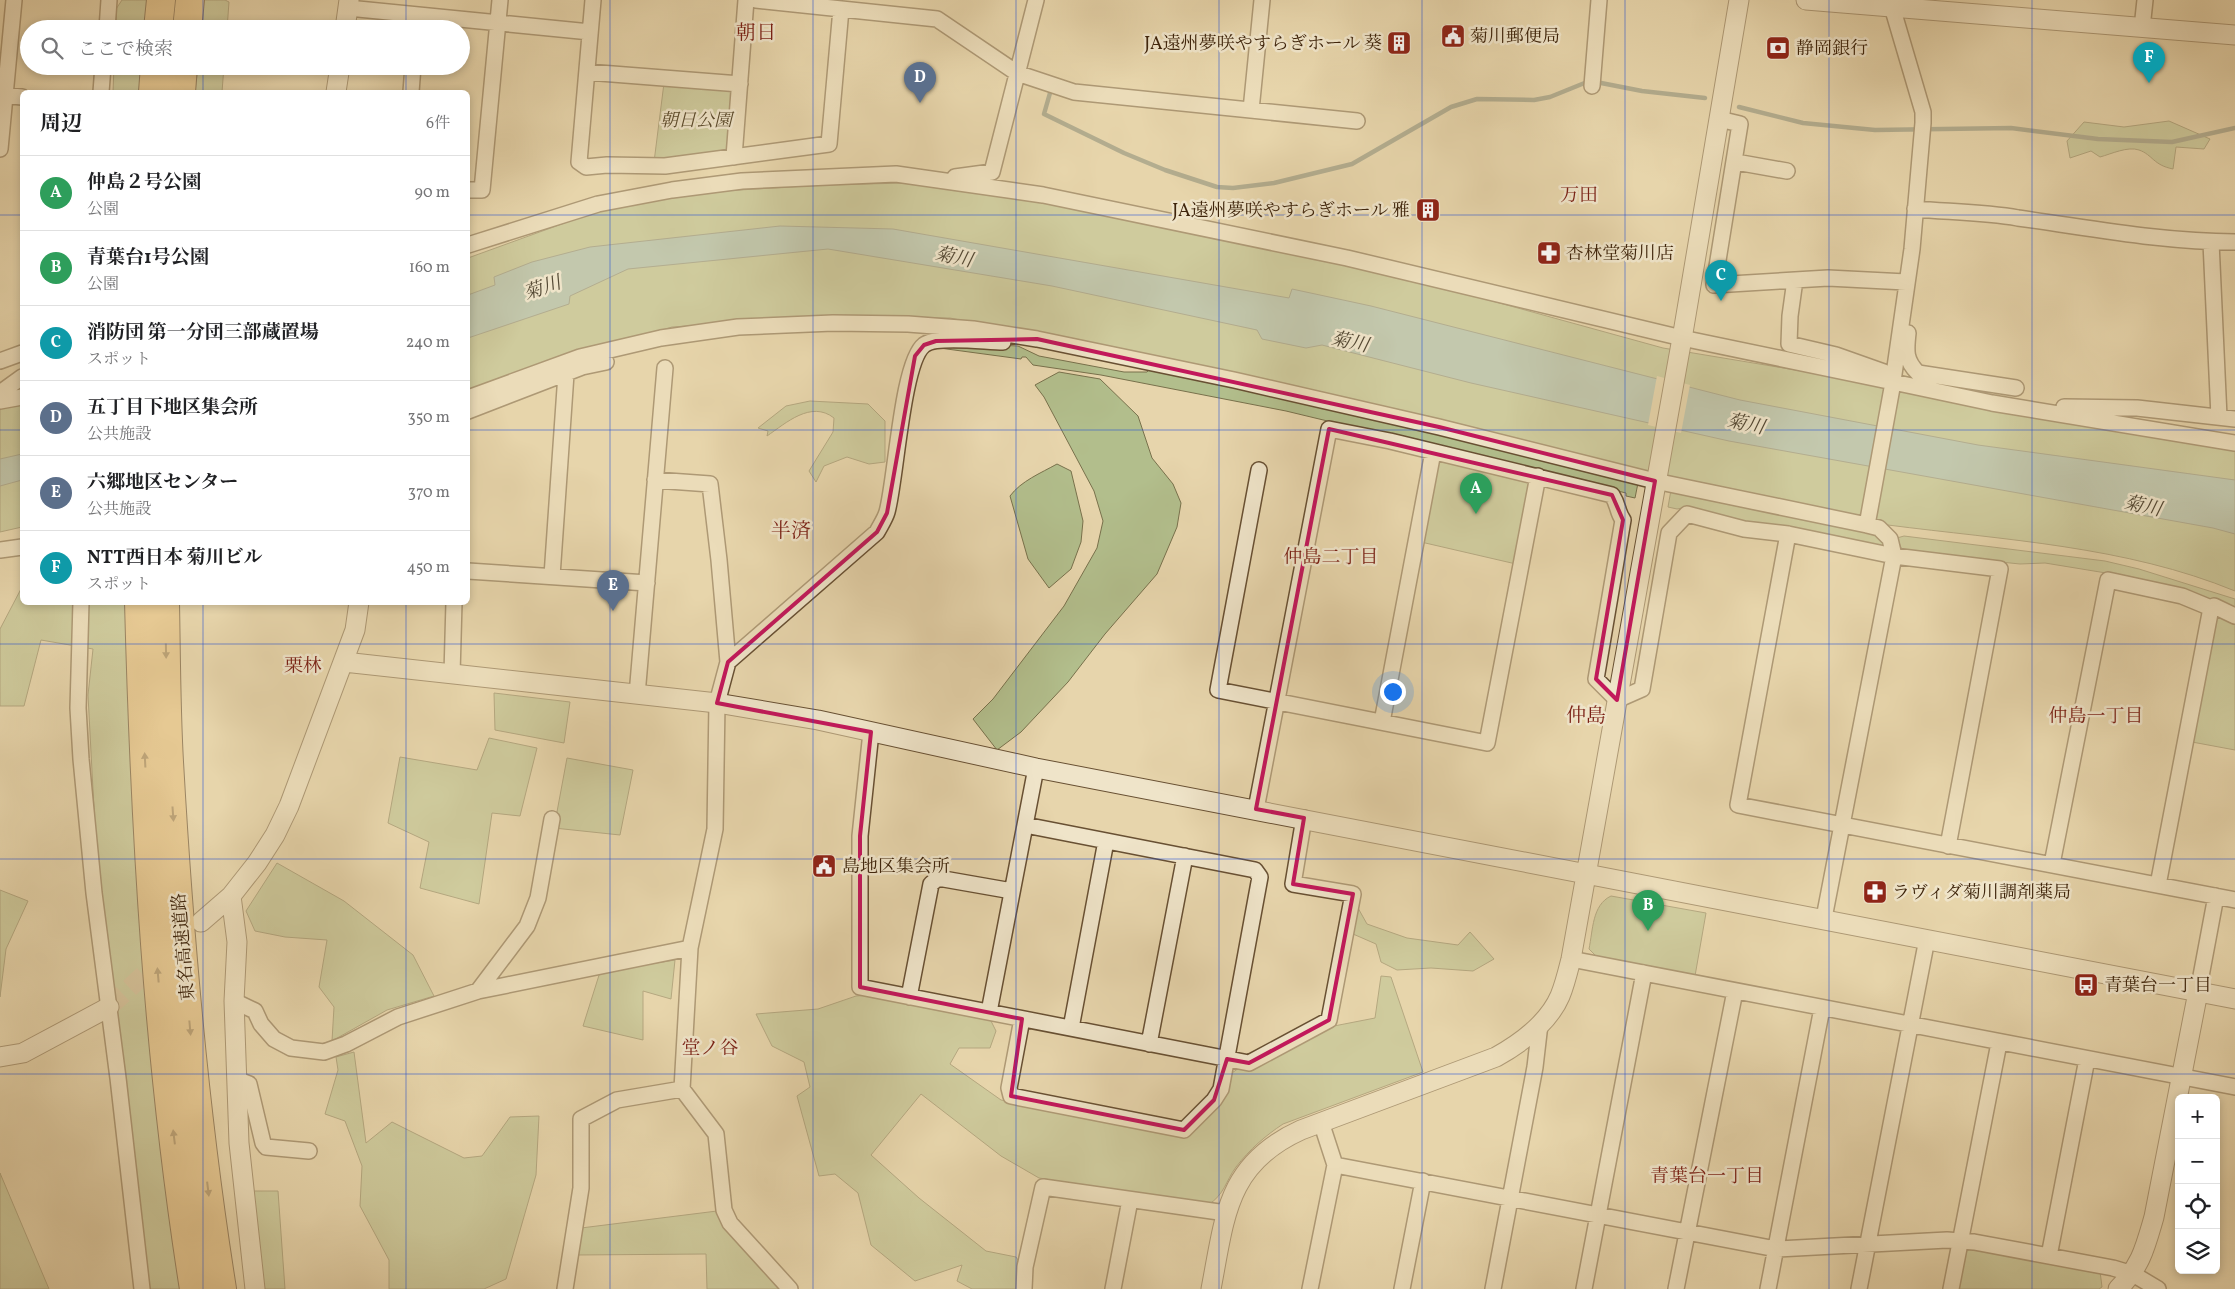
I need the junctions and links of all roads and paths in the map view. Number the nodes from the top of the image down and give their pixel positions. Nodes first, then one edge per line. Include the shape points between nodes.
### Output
1 (14, 0) edge
2 (109, 0) edge
3 (160, 0) edge
4 (190, 0) edge
5 (500, 0) edge
6 (593, 0) edge
7 (746, 0) edge
8 (756, 0) edge
9 (1036, 0) edge
10 (1262, 0) edge
11 (1599, 0) edge
12 (1739, 0) edge
13 (1806, 0) edge
14 (2145, 0) edge
15 (349, 4) edge
16 (1891, 4) edge
17 (1966, 7) edge
18 (841, 9) junction
19 (108, 20) edge
20 (158, 20) edge
21 (188, 20) edge
22 (346, 20) edge
23 (409, 20) edge
24 (470, 22) edge
25 (497, 22) junction
26 (2142, 28) junction
27 (590, 32) junction
28 (2235, 35) edge
29 (587, 72) junction
30 (1017, 73) junction
31 (102, 75) edge
32 (154, 75) edge
33 (182, 75) edge
34 (339, 75) edge
35 (412, 75) edge
36 (1592, 82) dead end
37 (740, 84) junction
38 (101, 90) edge
39 (153, 90) edge
40 (181, 90) edge
41 (336, 90) edge
42 (410, 90) edge
43 (2, 96) edge
44 (20, 97) edge
45 (1250, 110) junction
46 (1720, 114) junction
47 (1357, 121) dead end
48 (0, 149) edge
49 (734, 157) junction
50 (1736, 162) junction
51 (1787, 171) dead end
52 (936, 180) junction
53 (470, 190) edge
54 (1915, 209) junction
55 (2211, 242) junction
56 (2235, 242) edge
57 (470, 244) edge
58 (1912, 249) junction
59 (1795, 280) junction
60 (1906, 282) junction
61 (708, 332) junction
62 (1037, 339) junction
63 (1681, 341) junction
64 (20, 354) edge
65 (0, 361) edge
66 (664, 368) dead end
67 (566, 374) junction
68 (20, 378) edge
69 (1892, 382) junction
70 (2016, 388) dead end
71 (0, 393) edge
72 (20, 396) edge
73 (470, 397) edge
74 (0, 401) edge
75 (2013, 406) junction
76 (470, 410) edge
77 (2219, 417) junction
78 (2235, 419) edge
79 (2235, 443) edge
80 (1433, 452) junction
81 (1259, 470) dead end
82 (1538, 476) junction
83 (1656, 479) junction
84 (655, 480) junction
85 (1868, 522) junction
86 (1788, 534) junction
87 (20, 547) edge
88 (0, 550) edge
89 (1894, 556) junction
90 (470, 570) edge
91 (552, 576) junction
92 (646, 583) junction
93 (81, 605) edge
94 (139, 605) edge
95 (165, 605) edge
96 (359, 605) edge
97 (454, 605) edge
98 (2211, 608) junction
99 (2235, 616) edge
100 (344, 662) junction
101 (728, 662) junction
102 (452, 674) junction
103 (637, 695) junction
104 (1617, 700) junction
105 (1276, 702) junction
106 (717, 703) junction
107 (1382, 722) junction
108 (871, 732) junction
109 (1036, 768) junction
110 (1256, 809) junction
111 (1304, 818) junction
112 (552, 820) dead end
113 (1025, 825) junction
114 (1841, 826) junction
115 (1106, 841) junction
116 (1948, 846) junction
117 (1185, 856) junction
118 (2052, 864) junction
119 (1586, 874) junction
120 (2158, 885) junction
121 (1012, 891) junction
122 (231, 896) junction
123 (2216, 896) junction
124 (2235, 900) edge
125 (1824, 918) junction
126 (201, 922) dead end
127 (1927, 939) junction
128 (690, 948) junction
129 (1572, 959) junction
130 (1644, 973) junction
131 (478, 991) junction
132 (1734, 991) junction
133 (2198, 992) junction
134 (909, 997) junction
135 (2235, 999) edge
136 (234, 1001) junction
137 (109, 1007) junction
138 (1822, 1008) junction
139 (989, 1012) junction
140 (1022, 1019) junction
141 (1540, 1024) junction
142 (1910, 1025) junction
143 (1071, 1028) junction
144 (1999, 1042) junction
145 (1149, 1044) junction
146 (0, 1057) edge
147 (1227, 1059) junction
148 (2087, 1059) junction
149 (2181, 1076) junction
150 (236, 1080) junction
151 (2235, 1087) edge
152 (682, 1089) junction
153 (1321, 1122) junction
154 (309, 1152) dead end
155 (1335, 1165) junction
156 (1423, 1181) junction
157 (1510, 1198) junction
158 (1130, 1200) junction
159 (1226, 1212) junction
160 (1598, 1216) junction
161 (1688, 1234) junction
162 (1960, 1240) junction
163 (1868, 1244) junction
164 (1776, 1249) junction
165 (2049, 1256) junction
166 (2133, 1274) junction
167 (142, 1289) edge
168 (194, 1289) edge
169 (222, 1289) edge
170 (255, 1289) edge
171 (565, 1289) edge
172 (790, 1289) edge
173 (1024, 1289) edge
174 (1113, 1289) edge
175 (1211, 1289) edge
176 (1310, 1289) edge
177 (1402, 1289) edge
178 (1493, 1289) edge
179 (1584, 1289) edge
180 (1676, 1289) edge
181 (1768, 1289) edge
182 (1859, 1289) edge
183 (1951, 1289) edge
184 (2118, 1289) edge
185 (2158, 1289) edge

1 - 43 street
2 - 19 street
3 - 20 highway
4 - 21 highway
5 - 25 street
6 - 27 street
7 - 37 street
8 - 18 street
9 - 30 street
10 - 45 street
11 - 36 street
12 - 46 street
13 - 16 street
14 - 26 street
15 - 22 street
15 - 23 street
16 - 17 street
16 - 54 street via 1923,112
17 - 26 street
18 - 30 street via 936,19
18 - 49 street via 828,144
24 - 25 street
25 - 27 street
25 - 53 street via 482,190
26 - 28 street
27 - 29 street
29 - 37 street
29 - 49 street via 579,162 586,167 606,164 665,166
30 - 45 street via 1074,92
30 - 52 street via 992,172
31 - 38 street
32 - 39 highway
33 - 40 highway
34 - 41 street
35 - 42 street
37 - 49 street
43 - 44 street
43 - 48 street
45 - 47 street
46 - 50 street via 1740,124
46 - 63 street
50 - 51 street
50 - 59 street via 1714,285
52 - 57 street via 896,174 742,181 672,190 598,204
52 - 63 street via 1043,195 1347,258
54 - 55 street via 2016,217 2099,231
54 - 58 street
55 - 56 street
55 - 77 street
58 - 60 street
58 - 70 street via 1909,364 1918,373
59 - 60 street via 1828,278
59 - 69 street via 1789,344 1836,355
60 - 69 street
61 - 62 street via 824,323 908,324 973,329
61 - 67 street via 689,342
61 - 73 street via 661,338 580,357
62 - 83 street via 1234,380
62 - 101 street via 924,344 915,356 887,513 877,532
63 - 69 street
63 - 83 street
64 - 65 street
66 - 84 street
67 - 76 street
67 - 91 street
68 - 71 street
69 - 75 street
69 - 85 street
72 - 74 street
75 - 77 street via 2138,408
75 - 79 street
77 - 78 street
80 - 82 street
80 - 105 street via 1329,429
80 - 107 street
81 - 105 street via 1218,690
82 - 104 street via 1612,496 1618,505 1623,520 1596,679
82 - 107 street via 1487,743
83 - 85 street
83 - 104 street
84 - 92 street
84 - 101 street via 710,484
85 - 89 street via 1890,539
86 - 89 street
86 - 104 street via 1744,529 1687,514 1669,533 1642,688
86 - 114 street via 1738,805
87 - 88 street
89 - 114 street
89 - 116 street via 2000,569
90 - 91 street
91 - 92 street
92 - 103 street
93 - 137 street via 78,708 81,759
168 -> 94 highway, 東名高速道路 via 157,974 148,840
95 -> 169 highway, 東名高速道路 via 169,760 182,942 194,1083
96 - 100 street via 355,630
97 - 102 street
98 - 99 street via 2214,606
98 - 118 street via 2182,596 2108,580
98 - 120 street
100 - 102 street
100 - 122 street via 275,835
101 - 106 street
102 - 103 street
103 - 106 street
104 - 119 street
105 - 107 street
105 - 110 street
106 - 108 street
106 - 128 street via 715,829
108 - 109 street
108 - 134 street via 860,836 860,987
109 - 110 street
109 - 113 street
110 - 111 street
111 - 119 street
111 - 147 street via 1293,884 1352,894 1329,1020 1249,1063
112 - 131 street via 538,898 527,926
113 - 115 street
113 - 121 street
114 - 116 street
114 - 125 street
115 - 117 street
115 - 143 street
116 - 118 street
117 - 145 street
117 - 147 street via 1255,870 1260,877
118 - 120 street
119 - 125 street
119 - 129 street
120 - 123 street
121 - 134 street via 938,878 932,884
121 - 139 street
122 - 126 street
122 - 136 street via 237,942
123 - 124 street
123 - 133 street
125 - 127 street
127 - 133 street
127 - 142 street
128 - 131 street
128 - 152 street
129 - 130 street
129 - 141 street via 1559,998
130 - 132 street
130 - 160 street
131 - 136 street via 398,1017 324,1052 290,1048 274,1039 255,1011
132 - 138 street
132 - 161 street
133 - 135 street
133 - 149 street
134 - 139 street
136 - 150 street
137 - 146 street via 23,1053
137 - 167 street
138 - 142 street
138 - 164 street
139 - 140 street
140 - 143 street
140 - 147 street via 1009,1088 1011,1096 1184,1130 1221,1089
141 - 153 street via 1517,1045 1496,1057
141 - 157 street
142 - 144 street
142 - 163 street
143 - 145 street
144 - 148 street
144 - 162 street
145 - 147 street
148 - 149 street
148 - 165 street
149 - 151 street
149 - 166 street via 2154,1217 2145,1249
150 - 154 street via 249,1084 266,1147
150 - 170 street via 239,1142
152 - 171 street via 617,1100 581,1119 581,1188
152 - 172 street via 716,1134 724,1210 730,1223
153 - 155 street
153 - 159 street via 1281,1139 1256,1159 1240,1180
155 - 156 street
155 - 176 street
156 - 157 street
156 - 177 street
157 - 160 street
157 - 178 street
158 - 159 street
158 - 173 street via 1043,1187 1026,1260
158 - 174 street
159 - 175 street
160 - 161 street
160 - 179 street
161 - 164 street
161 - 180 street
162 - 163 street
162 - 165 street
162 - 183 street
163 - 164 street
163 - 182 street
164 - 181 street
165 - 166 street
166 - 184 street
166 - 185 street

